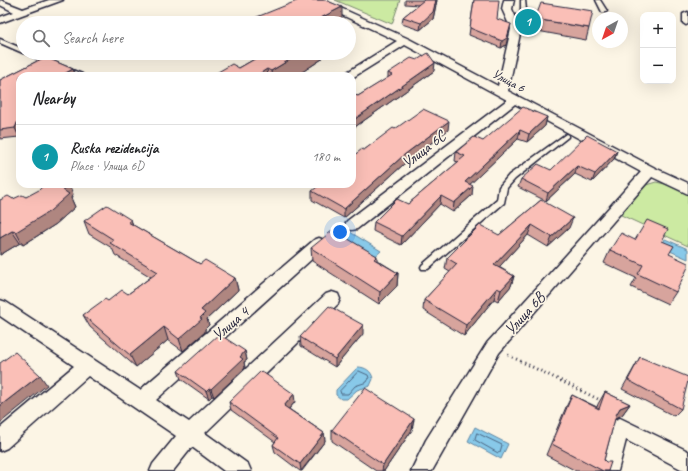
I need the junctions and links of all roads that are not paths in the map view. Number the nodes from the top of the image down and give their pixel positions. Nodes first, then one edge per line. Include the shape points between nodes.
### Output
1 (58, 0) edge
2 (509, 0) edge
3 (523, 0) edge
4 (598, 0) edge
5 (311, 1) edge
6 (0, 2) edge
7 (604, 11) dead end
8 (23, 12) junction
9 (688, 14) edge
10 (346, 16) edge
11 (0, 20) edge
12 (356, 20) edge
13 (686, 23) dead end
14 (528, 25) dead end
15 (0, 41) edge
16 (405, 41) junction
17 (16, 48) edge
18 (44, 60) edge
19 (54, 64) edge
20 (60, 67) edge
21 (71, 72) edge
22 (354, 72) edge
23 (502, 92) junction
24 (515, 99) junction
25 (566, 136) dead end
26 (650, 171) junction
27 (688, 188) edge
28 (352, 225) dead end
29 (319, 244) edge
30 (425, 267) dead end
31 (332, 299) dead end
32 (0, 307) edge
33 (86, 366) junction
34 (140, 402) junction
35 (191, 433) junction
36 (0, 441) edge
37 (688, 462) edge
38 (160, 471) edge
39 (241, 471) edge
40 (421, 471) edge
41 (608, 471) edge

1 - 8 street
2 - 23 street via 507,9 516,29
3 - 14 lane via 524,20
4 - 7 lane
5 - 10 street, Улица 6
6 - 8 street
8 - 11 street
9 - 13 lane
12 - 16 street, Улица 6
15 - 17 lane
16 - 22 street
16 - 23 street, Улица 6
18 - 19 lane
20 - 21 lane
23 - 24 street, Улица 6
24 - 26 street, Улица 6
24 - 28 street, Улица 6C
25 - 30 lane via 512,177 504,187 501,200
26 - 27 street, Улица 6
26 - 40 street, Улица 6B via 493,348
29 - 34 street, Улица 4
31 - 35 street
32 - 33 street
33 - 34 street
33 - 36 street
34 - 35 street
35 - 38 street
35 - 39 street
37 - 41 street via 620,427

